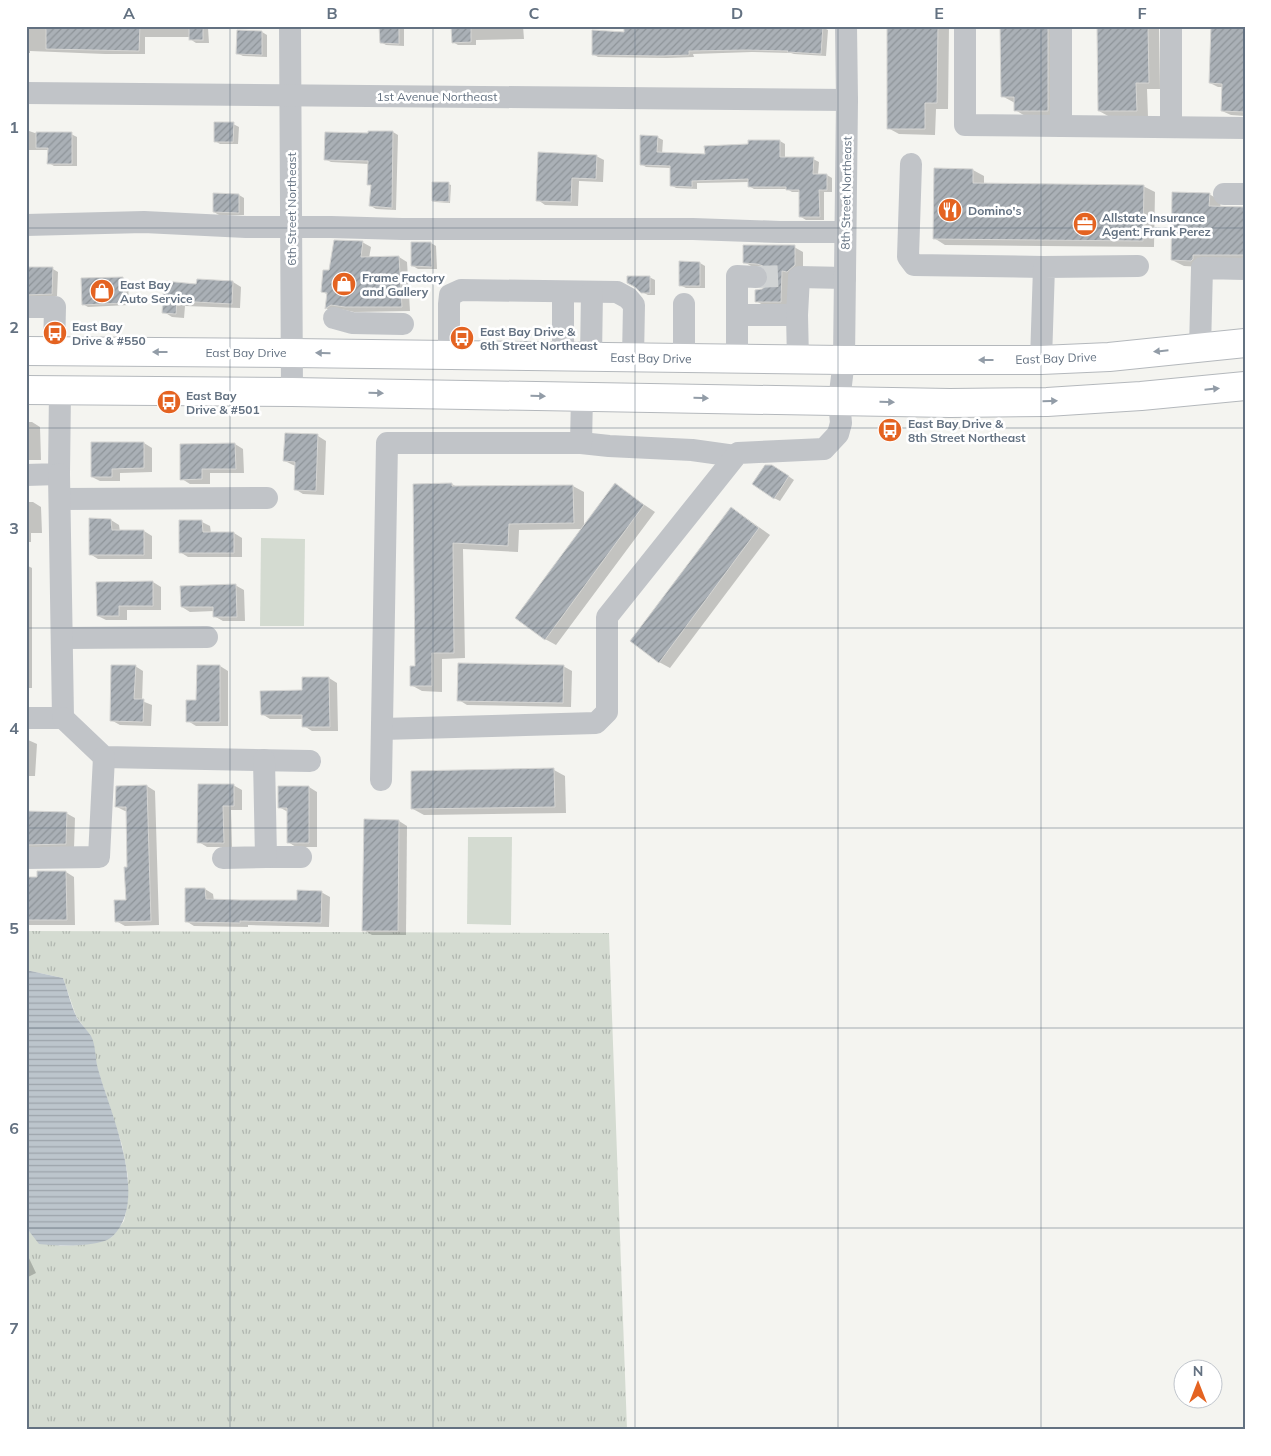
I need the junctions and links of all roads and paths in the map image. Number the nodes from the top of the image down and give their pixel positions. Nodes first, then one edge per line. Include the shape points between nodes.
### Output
1 (290, 26) edge
2 (846, 26) edge
3 (965, 26) edge
4 (1062, 26) edge
5 (1172, 26) edge
6 (26, 93) edge
7 (290, 96) junction
8 (847, 100) junction
9 (1060, 126) junction
10 (1171, 127) junction
11 (1245, 128) edge
12 (911, 164) dead end
13 (26, 225) edge
14 (291, 227) junction
15 (846, 232) junction
16 (1138, 266) dead end
17 (1044, 267) junction
18 (1245, 269) edge
19 (845, 278) junction
20 (749, 287) dead end
21 (563, 292) junction
22 (592, 292) junction
23 (684, 304) dead end
24 (30, 307) dead end
25 (737, 315) junction
26 (797, 315) junction
27 (1245, 343) edge
28 (1200, 348) junction
29 (26, 351) edge
30 (54, 351) junction
31 (292, 352) junction
32 (350, 353) junction
33 (386, 354) junction
34 (448, 355) junction
35 (562, 356) junction
36 (591, 357) junction
37 (633, 357) junction
38 (684, 358) junction
39 (737, 359) junction
40 (798, 360) junction
41 (844, 360) junction
42 (1041, 360) junction
43 (1245, 386) edge
44 (26, 390) edge
45 (60, 390) junction
46 (292, 392) junction
47 (582, 396) junction
48 (839, 401) junction
49 (581, 443) junction
50 (735, 456) junction
51 (59, 474) junction
52 (26, 475) edge
53 (267, 498) dead end
54 (60, 499) junction
55 (207, 637) dead end
56 (62, 638) junction
57 (26, 718) edge
58 (63, 718) junction
59 (382, 729) junction
60 (104, 756) junction
61 (264, 760) junction
62 (310, 761) dead end
63 (381, 780) dead end
64 (266, 857) junction
65 (301, 857) dead end
66 (26, 858) edge
67 (223, 858) dead end

1 - 7 street, 6th Street Northeast
2 - 8 street, 8th Street Northeast
3 - 9 street via 965,125
4 - 9 street
5 - 10 street
6 - 7 street, 1st Avenue Northeast
7 - 8 street, 1st Avenue Northeast
7 - 14 street, 6th Street Northeast
8 - 15 street, 8th Street Northeast
9 - 10 street
10 - 11 street
12 - 17 street via 908,257 914,265
13 - 14 street via 144,222
14 - 15 street
14 - 31 street, 6th Street Northeast
15 - 19 street, 8th Street Northeast
16 - 17 street
17 - 42 street
18 - 28 street via 1202,268
19 - 26 street via 790,284
19 - 41 street, 8th Street Northeast
20 - 25 street
21 - 22 street
21 - 34 street via 461,290 450,295
21 - 35 street
22 - 36 street
22 - 37 street via 617,292 634,305
23 - 38 street
24 - 30 street via 55,307
25 - 26 street
25 - 39 street
26 - 40 street
27 - 28 main road, East Bay Drive
28 -> 42 main road, East Bay Drive
29 - 30 main road, East Bay Drive
31 -> 30 main road, East Bay Drive
32 -> 31 main road, East Bay Drive
31 - 46 street, 6th Street Northeast
32 - 33 main road, East Bay Drive
32 - 33 street via 343,320 395,323
33 - 34 main road, East Bay Drive
34 - 35 main road, East Bay Drive
35 - 36 main road, East Bay Drive
36 - 37 main road, East Bay Drive
37 - 38 main road, East Bay Drive
38 - 39 main road, East Bay Drive
39 - 40 main road, East Bay Drive
40 - 41 main road, East Bay Drive
42 -> 41 main road, East Bay Drive
41 - 48 street, 8th Street Northeast
48 -> 43 main road via 1046,402
44 - 45 main road
45 - 46 main road
45 - 51 street
46 -> 47 main road
47 -> 48 main road
47 - 49 street
48 - 50 street, 8th Street Northeast via 841,423 838,434 824,449 738,453
49 - 50 street, 8th Street Northeast
49 - 59 street, 8th Street Northeast via 387,443
50 - 59 street via 607,617 607,712 596,723
51 - 52 street
51 - 54 street
53 - 54 street
54 - 56 street
55 - 56 street
56 - 58 street
57 - 58 street
58 - 60 street
59 - 63 street
60 - 61 street
60 - 66 street via 99,857
61 - 62 street
61 - 64 street
64 - 65 street
64 - 67 street

